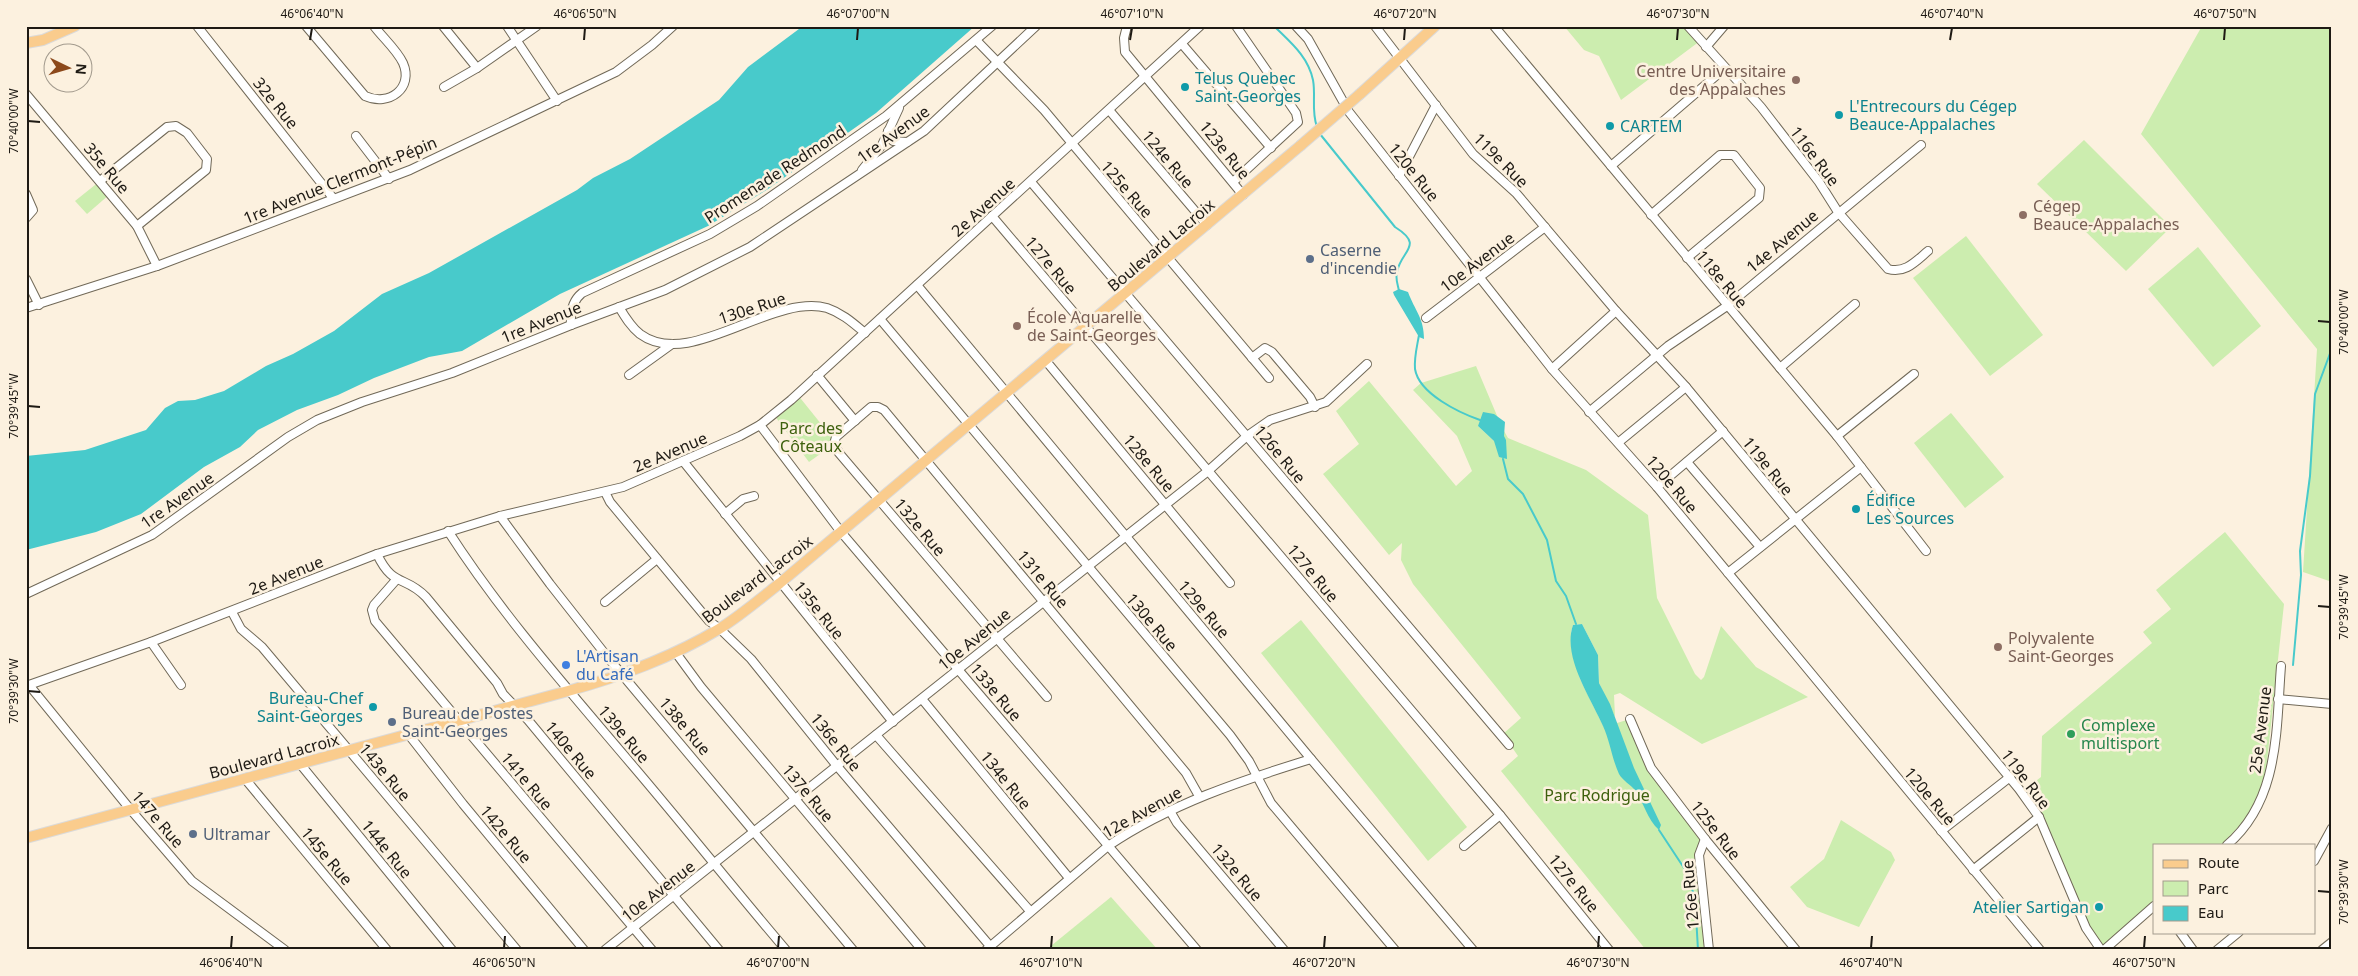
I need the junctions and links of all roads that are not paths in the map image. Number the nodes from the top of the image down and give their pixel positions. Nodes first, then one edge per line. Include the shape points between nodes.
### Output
1 (75, 26) edge
2 (197, 26) edge
3 (306, 26) edge
4 (374, 26) edge
5 (443, 26) edge
6 (507, 26) edge
7 (537, 26) edge
8 (673, 26) edge
9 (992, 26) edge
10 (1036, 26) edge
11 (1128, 26) edge
12 (1200, 26) edge
13 (1236, 26) edge
14 (1296, 26) edge
15 (1375, 26) edge
16 (1435, 26) edge
17 (1494, 26) edge
18 (1688, 26) edge
19 (1724, 26) edge
20 (518, 40) junction
21 (977, 41) junction
22 (26, 43) edge
23 (1182, 44) junction
24 (1706, 47) junction
25 (1400, 60) junction
26 (997, 62) junction
27 (477, 68) junction
28 (1725, 68) junction
29 (1147, 76) junction
30 (444, 87) dead end
31 (26, 94) edge
32 (557, 101) junction
33 (901, 104) junction
34 (1436, 106) junction
35 (1109, 110) junction
36 (888, 129) junction
37 (356, 136) dead end
38 (907, 142) junction
39 (1072, 145) junction
40 (1921, 145) dead end
41 (1271, 148) junction
42 (1611, 166) junction
43 (1399, 176) junction
44 (389, 179) junction
45 (854, 179) junction
46 (100, 181) junction
47 (1031, 182) junction
48 (1233, 182) junction
49 (26, 194) edge
50 (1243, 195) junction
51 (333, 198) junction
52 (1838, 212) junction
53 (1651, 215) junction
54 (992, 216) junction
55 (26, 218) edge
56 (137, 226) junction
57 (1207, 226) junction
58 (1545, 227) junction
59 (1928, 251) dead end
60 (1168, 258) junction
61 (1687, 258) junction
62 (157, 266) junction
63 (1480, 277) junction
64 (26, 279) edge
65 (917, 285) junction
66 (1126, 294) junction
67 (39, 304) junction
68 (1856, 304) dead end
69 (1726, 306) junction
70 (619, 307) junction
71 (26, 308) edge
72 (1616, 311) junction
73 (1426, 318) dead end
74 (880, 319) junction
75 (571, 325) junction
76 (1086, 328) junction
77 (865, 333) junction
78 (672, 344) junction
79 (1657, 356) junction
80 (1252, 358) junction
81 (1046, 361) junction
82 (1367, 364) dead end
83 (1780, 368) junction
84 (1552, 369) junction
85 (1914, 374) dead end
86 (629, 375) dead end
87 (818, 375) junction
88 (1269, 378) dead end
89 (1686, 387) junction
90 (1007, 394) junction
91 (1315, 406) junction
92 (1589, 412) junction
93 (855, 421) junction
94 (760, 425) junction
95 (969, 425) junction
96 (1722, 432) junction
97 (1247, 436) junction
98 (1838, 436) junction
99 (1618, 442) junction
100 (683, 462) junction
101 (925, 462) junction
102 (1687, 462) junction
103 (1862, 467) junction
104 (1208, 471) junction
105 (1658, 487) junction
106 (605, 492) junction
107 (754, 496) dead end
108 (879, 500) junction
109 (1166, 504) junction
110 (725, 514) junction
111 (500, 516) junction
112 (1795, 520) junction
113 (448, 531) junction
114 (841, 532) junction
115 (1126, 536) junction
116 (1760, 547) junction
117 (1926, 551) dead end
118 (377, 554) junction
119 (657, 559) junction
120 (1087, 567) junction
121 (1728, 573) junction
122 (396, 580) junction
123 (1230, 583) dead end
124 (780, 584) junction
125 (26, 594) edge
126 (1043, 600) junction
127 (605, 602) dead end
128 (232, 612) junction
129 (720, 629) junction
130 (996, 639) junction
131 (151, 642) junction
132 (676, 653) junction
133 (2281, 666) dead end
134 (958, 670) junction
135 (624, 674) junction
136 (28, 685) edge
137 (181, 685) dead end
138 (568, 691) junction
139 (1047, 697) dead end
140 (922, 699) junction
141 (2278, 699) junction
142 (2332, 704) edge
143 (513, 706) junction
144 (1630, 718) dead end
145 (458, 721) junction
146 (893, 722) junction
147 (409, 734) junction
148 (876, 735) junction
149 (1509, 744) dead end
150 (349, 751) junction
151 (1311, 759) junction
152 (301, 765) junction
153 (837, 766) junction
154 (1256, 776) junction
155 (2010, 777) junction
156 (246, 780) junction
157 (1199, 796) junction
158 (795, 798) junction
159 (130, 809) junction
160 (1170, 811) junction
161 (1500, 815) junction
162 (2039, 817) junction
163 (2332, 828) edge
164 (754, 831) junction
165 (1941, 831) junction
166 (26, 838) edge
167 (1705, 839) junction
168 (2228, 844) edge
169 (1108, 846) junction
170 (1464, 846) dead end
171 (2316, 856) edge
172 (713, 865) junction
173 (1974, 870) junction
174 (1069, 878) junction
175 (674, 895) junction
176 (2153, 907) edge
177 (1030, 911) junction
178 (634, 928) junction
179 (2181, 934) edge
180 (2237, 934) edge
181 (2332, 942) edge
182 (988, 948) edge
183 (285, 950) edge
184 (387, 950) edge
185 (452, 950) edge
186 (517, 950) edge
187 (584, 950) edge
188 (605, 950) edge
189 (652, 950) edge
190 (719, 950) edge
191 (786, 950) edge
192 (853, 950) edge
193 (922, 950) edge
194 (1197, 950) edge
195 (1284, 950) edge
196 (1394, 950) edge
197 (1473, 950) edge
198 (1609, 950) edge
199 (1709, 950) edge
200 (1796, 950) edge
201 (2040, 950) edge
202 (2102, 950) edge
203 (2193, 950) edge
204 (2217, 950) edge
205 (2322, 950) edge

1 - 22 main road via 43,40
2 - 51 street, 32e Rue
3 - 4 street via 365,96 379,101 398,93 405,76 403,62
5 - 27 street
6 - 20 street
7 - 20 street
8 - 32 street, 1re Avenue Clermont-Pépin via 616,72
9 - 21 street, Promenade Redmond
10 - 26 street, 1re Avenue
11 - 29 street, 123e Rue via 1124,38 1125,52
12 - 23 street, 2e Avenue
13 - 41 street via 1298,118 1296,126
14 - 43 street, 120e Rue via 1308,39 1349,112
15 - 25 street, 119e Rue
16 - 25 main road
17 - 42 street, 118e Rue
18 - 24 street, 116e Rue
19 - 24 street
20 - 27 street
20 - 32 street
21 - 26 street, 125e Rue
21 - 33 street, Promenade Redmond
23 - 29 street, 2e Avenue
23 - 41 street
24 - 28 street, 116e Rue
25 - 34 street, 119e Rue
25 - 50 main road, Boulevard Lacroix, bridge
26 - 38 street, 1re Avenue via 944,113
26 - 39 street, 125e Rue via 1044,110
27 - 30 street
28 - 42 street
28 - 52 street, 116e Rue via 1766,114
29 - 35 street, 2e Avenue
29 - 48 street, 123e Rue
31 - 46 street, 35e Rue
32 - 44 street, 1re Avenue Clermont-Pépin
33 - 36 street, Promenade Redmond
33 - 75 street, Promenade Redmond via 757,206 710,234 582,293 573,304
34 - 43 street
34 - 58 street, 119e Rue via 1473,154 1516,193
35 - 39 street, 2e Avenue
35 - 57 street, 124e Rue
36 - 38 street via 888,136 893,141
36 - 45 street, Promenade Redmond via 875,156
37 - 44 street
38 - 45 street, 1re Avenue
39 - 47 street, 2e Avenue
39 - 60 street, 125e Rue
40 - 52 street, 14e Avenue
41 - 48 street
42 - 53 street, 118e Rue
43 - 63 street, 120e Rue
44 - 51 street, 1re Avenue Clermont-Pépin
45 - 70 street, 1re Avenue via 742,252 665,290
46 - 56 street, 35e Rue
46 - 56 street via 162,130 172,125 187,133 207,159 207,167
47 - 54 street, 2e Avenue
47 - 66 street, 126e Rue
48 - 50 street, 123e Rue
49 - 55 street via 33,210
50 - 57 main road, Boulevard Lacroix
51 - 62 street, 1re Avenue Clermont-Pépin
52 - 59 street, 116e Rue via 1888,269 1904,269
52 - 69 street, 14e Avenue
53 - 61 street, 118e Rue
53 - 61 street via 1720,155 1734,155 1746,168 1760,188 1759,198
54 - 65 street, 2e Avenue
54 - 76 street, 127e Rue
56 - 62 street, 35e Rue
57 - 60 main road, Boulevard Lacroix
58 - 63 street, 10e Avenue
58 - 72 street, 119e Rue
60 - 66 main road, Boulevard Lacroix
60 - 80 street, 125e Rue
61 - 69 street, 118e Rue
62 - 67 street, 1re Avenue Clermont-Pépin
63 - 73 street, 10e Avenue
63 - 84 street, 120e Rue
64 - 67 street
65 - 74 street, 2e Avenue
65 - 90 street, 129e Rue
66 - 76 main road, Boulevard Lacroix
66 - 97 street, 126e Rue
67 - 71 street, 1re Avenue Clermont-Pépin
68 - 83 street
69 - 79 street, 14e Avenue
69 - 83 street, 118e Rue
70 - 75 street, 1re Avenue
70 - 78 street, 130e Rue via 641,335 658,343
72 - 79 street, 119e Rue
72 - 84 street
74 - 77 street, 2e Avenue
74 - 95 street, 130e Rue
75 - 125 street, 1re Avenue via 452,373 355,404 317,420 288,437 152,535
76 - 81 main road, Boulevard Lacroix
76 - 104 street, 127e Rue
77 - 78 street, 130e Rue via 842,314 827,308 799,307 702,338
77 - 87 street, 2e Avenue
78 - 86 street, 130e Rue
79 - 89 street, 119e Rue
79 - 92 street, 14e Avenue
80 - 88 street, 125e Rue
80 - 91 street via 1265,348 1272,352
81 - 90 main road, Boulevard Lacroix
81 - 109 street, 128e Rue
82 - 91 street, 10e Avenue via 1326,402
83 - 98 street, 118e Rue
84 - 92 street, 120e Rue
85 - 98 street
87 - 93 street
87 - 94 street, 2e Avenue
89 - 96 street, 119e Rue
89 - 99 street
90 - 95 main road, Boulevard Lacroix
90 - 115 street, 129e Rue
91 - 97 street, 10e Avenue via 1278,417
92 - 99 street, 120e Rue
93 - 101 street, 131e Rue via 871,407 881,408
93 - 108 street, 132e Rue via 836,437 834,444
94 - 100 street, 2e Avenue
94 - 114 street, 133e Rue
95 - 101 main road, Boulevard Lacroix
95 - 120 street, 130e Rue
96 - 102 street
96 - 112 street, 119e Rue
97 - 104 street, 10e Avenue
97 - 149 street, 126e Rue
98 - 103 street, 118e Rue
99 - 105 street, 120e Rue
100 - 106 street, 2e Avenue
100 - 110 street, 135e Rue
101 - 108 main road, Boulevard Lacroix
101 - 126 street, 131e Rue
102 - 105 street
102 - 116 street
103 - 112 street
103 - 117 street, 118e Rue
104 - 109 street, 10e Avenue
104 - 161 street, 127e Rue
105 - 121 street, 120e Rue
106 - 111 street, 2e Avenue
106 - 119 street, 136e Rue
107 - 110 street via 743,499
108 - 114 main road, Boulevard Lacroix
108 - 130 street, 132e Rue
109 - 115 street, 10e Avenue
109 - 123 street, 128e Rue
110 - 124 street, 135e Rue
111 - 113 street, 2e Avenue
111 - 135 street, 138e Rue via 550,584
112 - 116 street
112 - 155 street, 119e Rue
113 - 118 street, 2e Avenue
113 - 138 street, 139e Rue via 491,595
114 - 124 main road, Boulevard Lacroix
114 - 134 street, 133e Rue
115 - 120 street, 10e Avenue
115 - 151 street, 129e Rue
116 - 121 street
118 - 122 street, 140e Rue
118 - 128 street, 2e Avenue
119 - 127 street
119 - 129 street, 136e Rue via 709,621
120 - 126 street, 10e Avenue
120 - 154 street, 130e Rue via 1230,735
121 - 165 street, 120e Rue
122 - 143 street, 140e Rue via 418,589 426,597
122 - 145 street, 141e Rue via 374,605 375,621
124 - 129 main road, Boulevard Lacroix
124 - 146 street, 135e Rue
126 - 130 street, 10e Avenue
126 - 157 street, 131e Rue via 1186,773
128 - 131 street, 2e Avenue
128 - 150 street, 143e Rue via 241,628 262,647
129 - 132 main road, Boulevard Lacroix
129 - 153 street, 136e Rue via 751,659
130 - 134 street, 10e Avenue
130 - 139 street, 132e Rue
131 - 136 street, 2e Avenue
131 - 137 street
132 - 135 main road, Boulevard Lacroix
132 - 158 street, 137e Rue
133 - 141 street, 25e Avenue
134 - 140 street, 10e Avenue
134 - 169 street, 133e Rue
135 - 138 main road, Boulevard Lacroix
135 - 164 street, 138e Rue
136 - 159 street, 147e Rue
138 - 143 main road, Boulevard Lacroix
138 - 172 street, 139e Rue via 658,794
140 - 146 street, 10e Avenue
140 - 174 street, 134e Rue
141 - 142 street
141 - 168 street, 25e Avenue via 2267,786 2253,818
143 - 145 main road, Boulevard Lacroix
143 - 175 street, 140e Rue
144 - 167 street, 125e Rue via 1651,768
145 - 147 main road, Boulevard Lacroix
145 - 178 street, 141e Rue
146 - 148 street, 10e Avenue
147 - 150 main road, Boulevard Lacroix
147 - 187 street, 142e Rue
148 - 153 street, 10e Avenue
148 - 177 street
150 - 152 main road, Boulevard Lacroix
150 - 186 street, 143e Rue
151 - 154 street, 12e Avenue
151 - 197 street, 129e Rue
152 - 156 main road, Boulevard Lacroix
152 - 185 street, 144e Rue
153 - 158 street, 10e Avenue
153 - 182 street, 136e Rue
154 - 157 street, 12e Avenue
154 - 196 street, 130e Rue via 1278,811
155 - 162 street, 119e Rue
155 - 165 street
156 - 159 main road, Boulevard Lacroix
156 - 184 street, 145e Rue
157 - 160 street, 12e Avenue
158 - 164 street, 10e Avenue
158 - 193 street, 137e Rue
159 - 166 main road, Boulevard Lacroix
159 - 183 street, 147e Rue via 200,889
160 - 169 street, 12e Avenue
160 - 195 street, 132e Rue
161 - 170 street
161 - 198 street, 127e Rue
162 - 173 street
162 - 202 street, 119e Rue via 2086,928
163 - 171 street
164 - 172 street, 10e Avenue
164 - 192 street, 138e Rue
165 - 173 street, 120e Rue
167 - 199 street, 126e Rue via 1699,855
167 - 200 street, 125e Rue
169 - 174 street, 12e Avenue
169 - 194 street, 133e Rue
172 - 175 street, 10e Avenue
172 - 191 street, 139e Rue
173 - 201 street, 120e Rue
174 - 177 street, 12e Avenue
175 - 178 street, 10e Avenue
175 - 190 street, 140e Rue
176 - 202 street
177 - 182 street, 12e Avenue
178 - 188 street, 10e Avenue
178 - 189 street, 141e Rue
179 - 203 street
180 - 204 street
181 - 205 street

